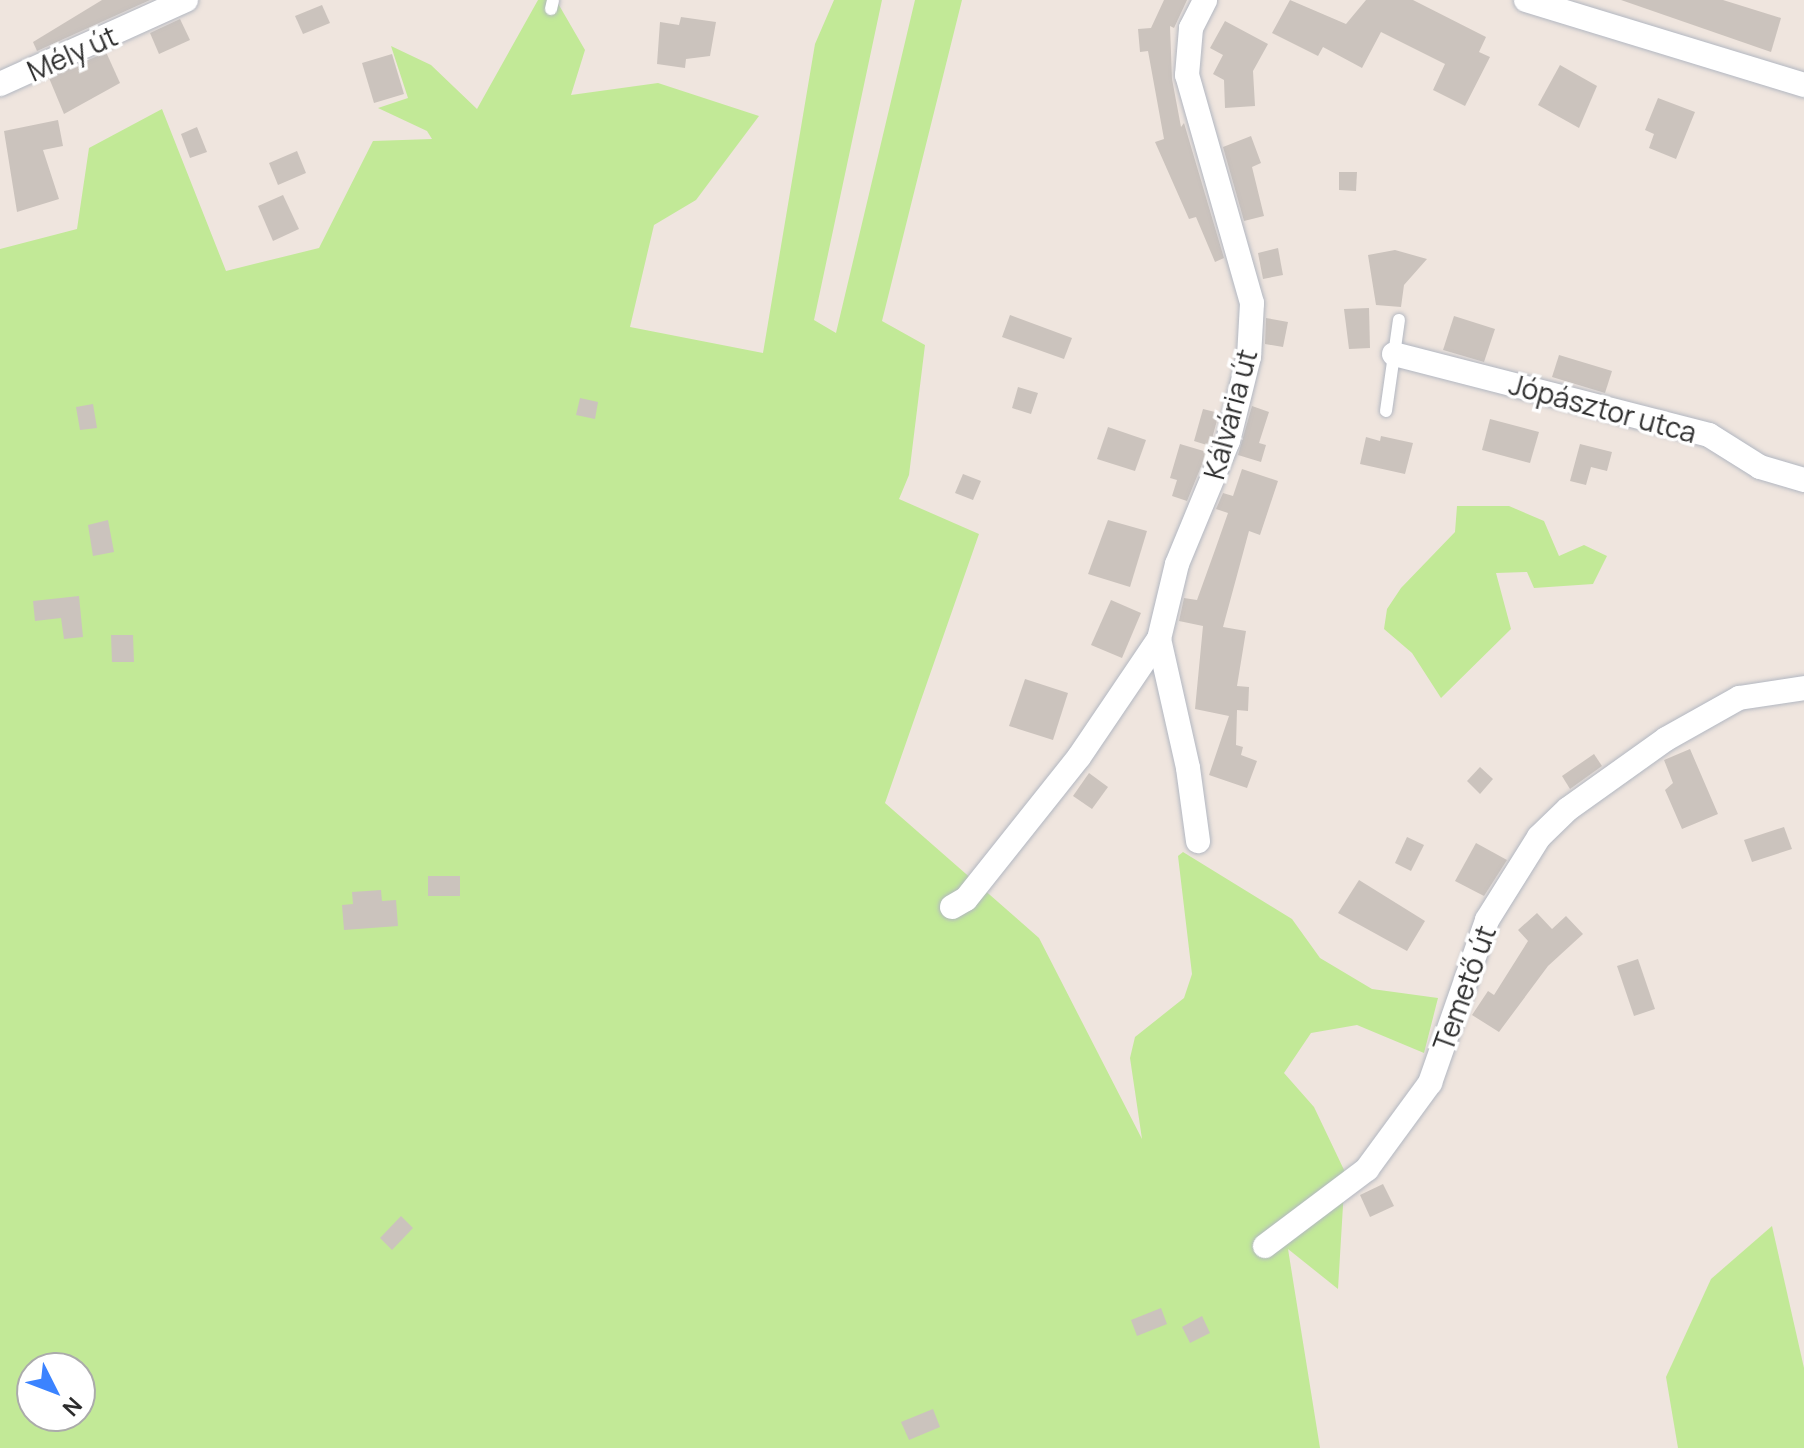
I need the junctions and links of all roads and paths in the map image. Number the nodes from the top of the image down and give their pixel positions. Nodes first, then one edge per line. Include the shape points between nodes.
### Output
1 (186, 0) edge
2 (1205, 0) edge
3 (1526, 0) edge
4 (0, 84) edge
5 (1804, 85) edge
6 (1399, 320) dead end
7 (1394, 354) junction
8 (1386, 411) dead end
9 (1804, 480) edge
10 (1159, 639) junction
11 (1804, 688) edge
12 (1198, 841) dead end
13 (959, 903) dead end
14 (1265, 1246) dead end

1 - 4 street, Mély út
2 - 10 street, Kálvária út via 1191,28 1187,75 1242,255 1252,303 1249,357 1228,441 1177,564
3 - 5 street
6 - 7 lane
7 - 8 lane
7 - 9 street, Jópásztor utca via 1709,435 1760,467
10 - 12 street, Kálvária út via 1188,768
10 - 13 street, Kálvária út via 1079,757
11 - 14 street, Temető út via 1739,698 1690,725 1568,809 1539,837 1487,920 1430,1083 1414,1108 1367,1169

